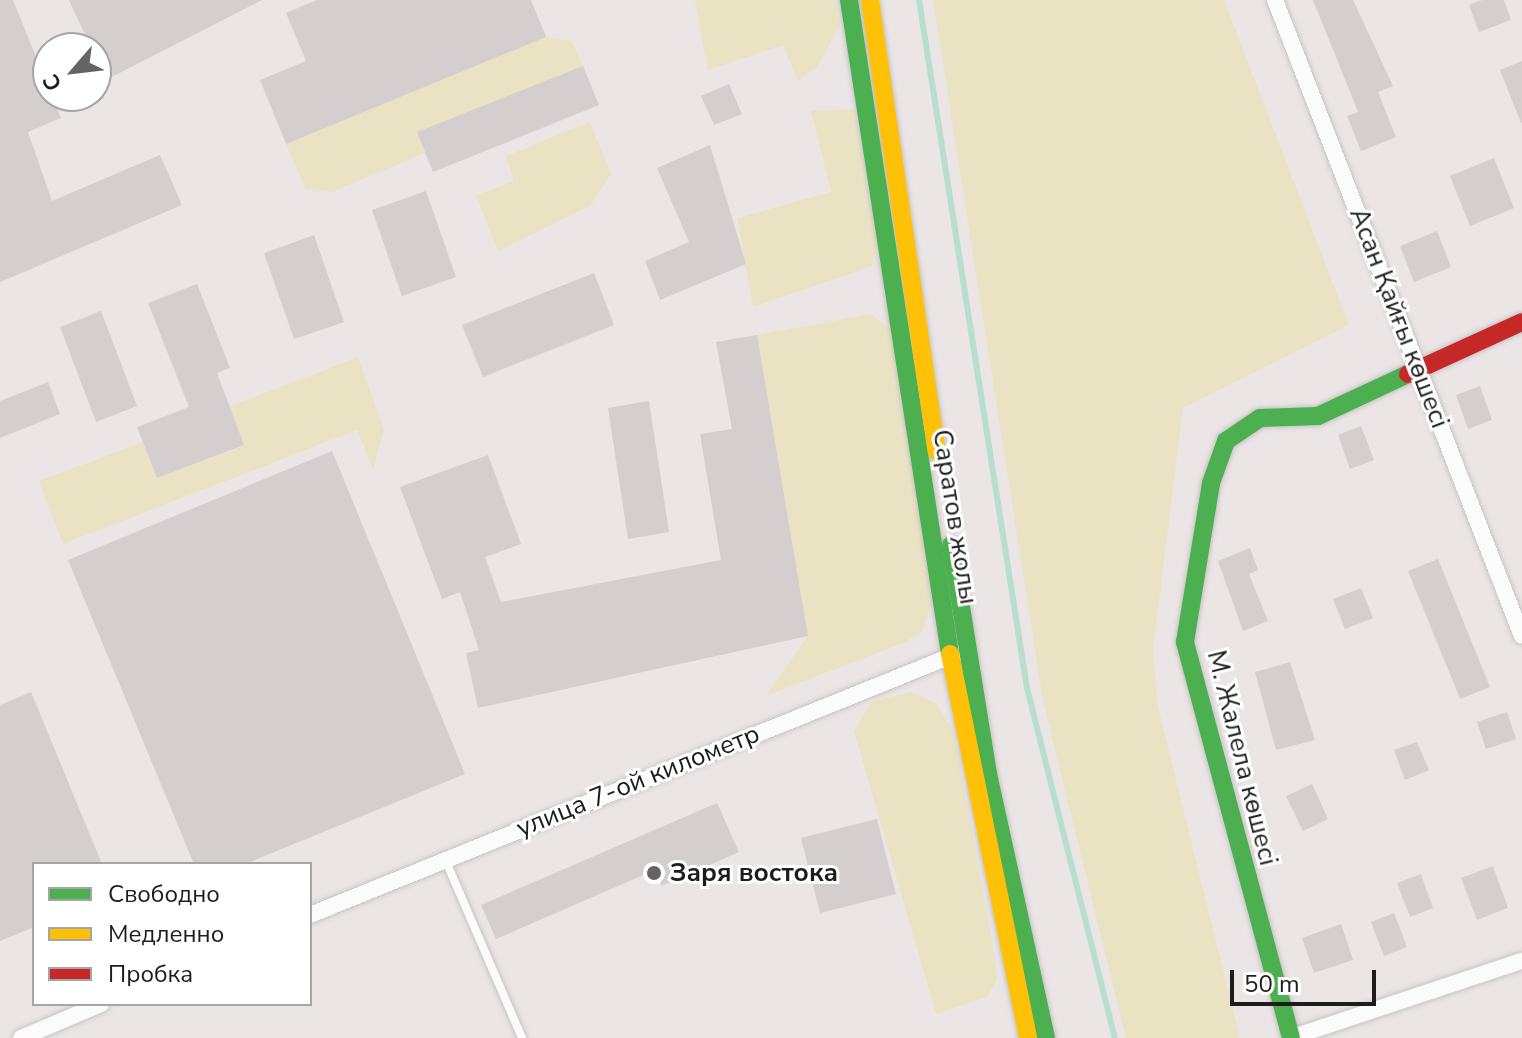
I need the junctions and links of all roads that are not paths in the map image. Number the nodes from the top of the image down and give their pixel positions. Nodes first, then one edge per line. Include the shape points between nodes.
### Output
1 (849, 0) edge
2 (870, 0) edge
3 (1275, 0) edge
4 (915, 291) junction
5 (895, 294) junction
6 (1522, 322) edge
7 (1420, 372) junction
8 (1522, 636) edge
9 (958, 653) junction
10 (444, 858) junction
11 (312, 914) edge
12 (1522, 961) edge
13 (96, 1006) edge
14 (21, 1038) edge
15 (522, 1038) edge
16 (1028, 1038) edge
17 (1046, 1038) edge
18 (1291, 1038) edge

1 - 5 main road, Саратов жолы
2 - 4 main road, Саратов жолы
3 - 7 street, Асан Қайғы көшесі
4 - 5 lane
4 - 9 main road, Саратов жолы
5 - 9 main road, Саратов жолы
6 - 7 main road
7 - 8 street, Асан Қайғы көшесі
7 - 18 main road, М. Жалела көшесі via 1318,416 1260,418 1226,441 1211,483 1185,642 1258,936
9 - 10 street, улица 7-ой километр
9 - 16 main road, Саратов жолы
9 - 17 main road, Саратов жолы
10 - 11 street, улица 7-ой километр
10 - 15 lane
12 - 18 street
13 - 14 street

